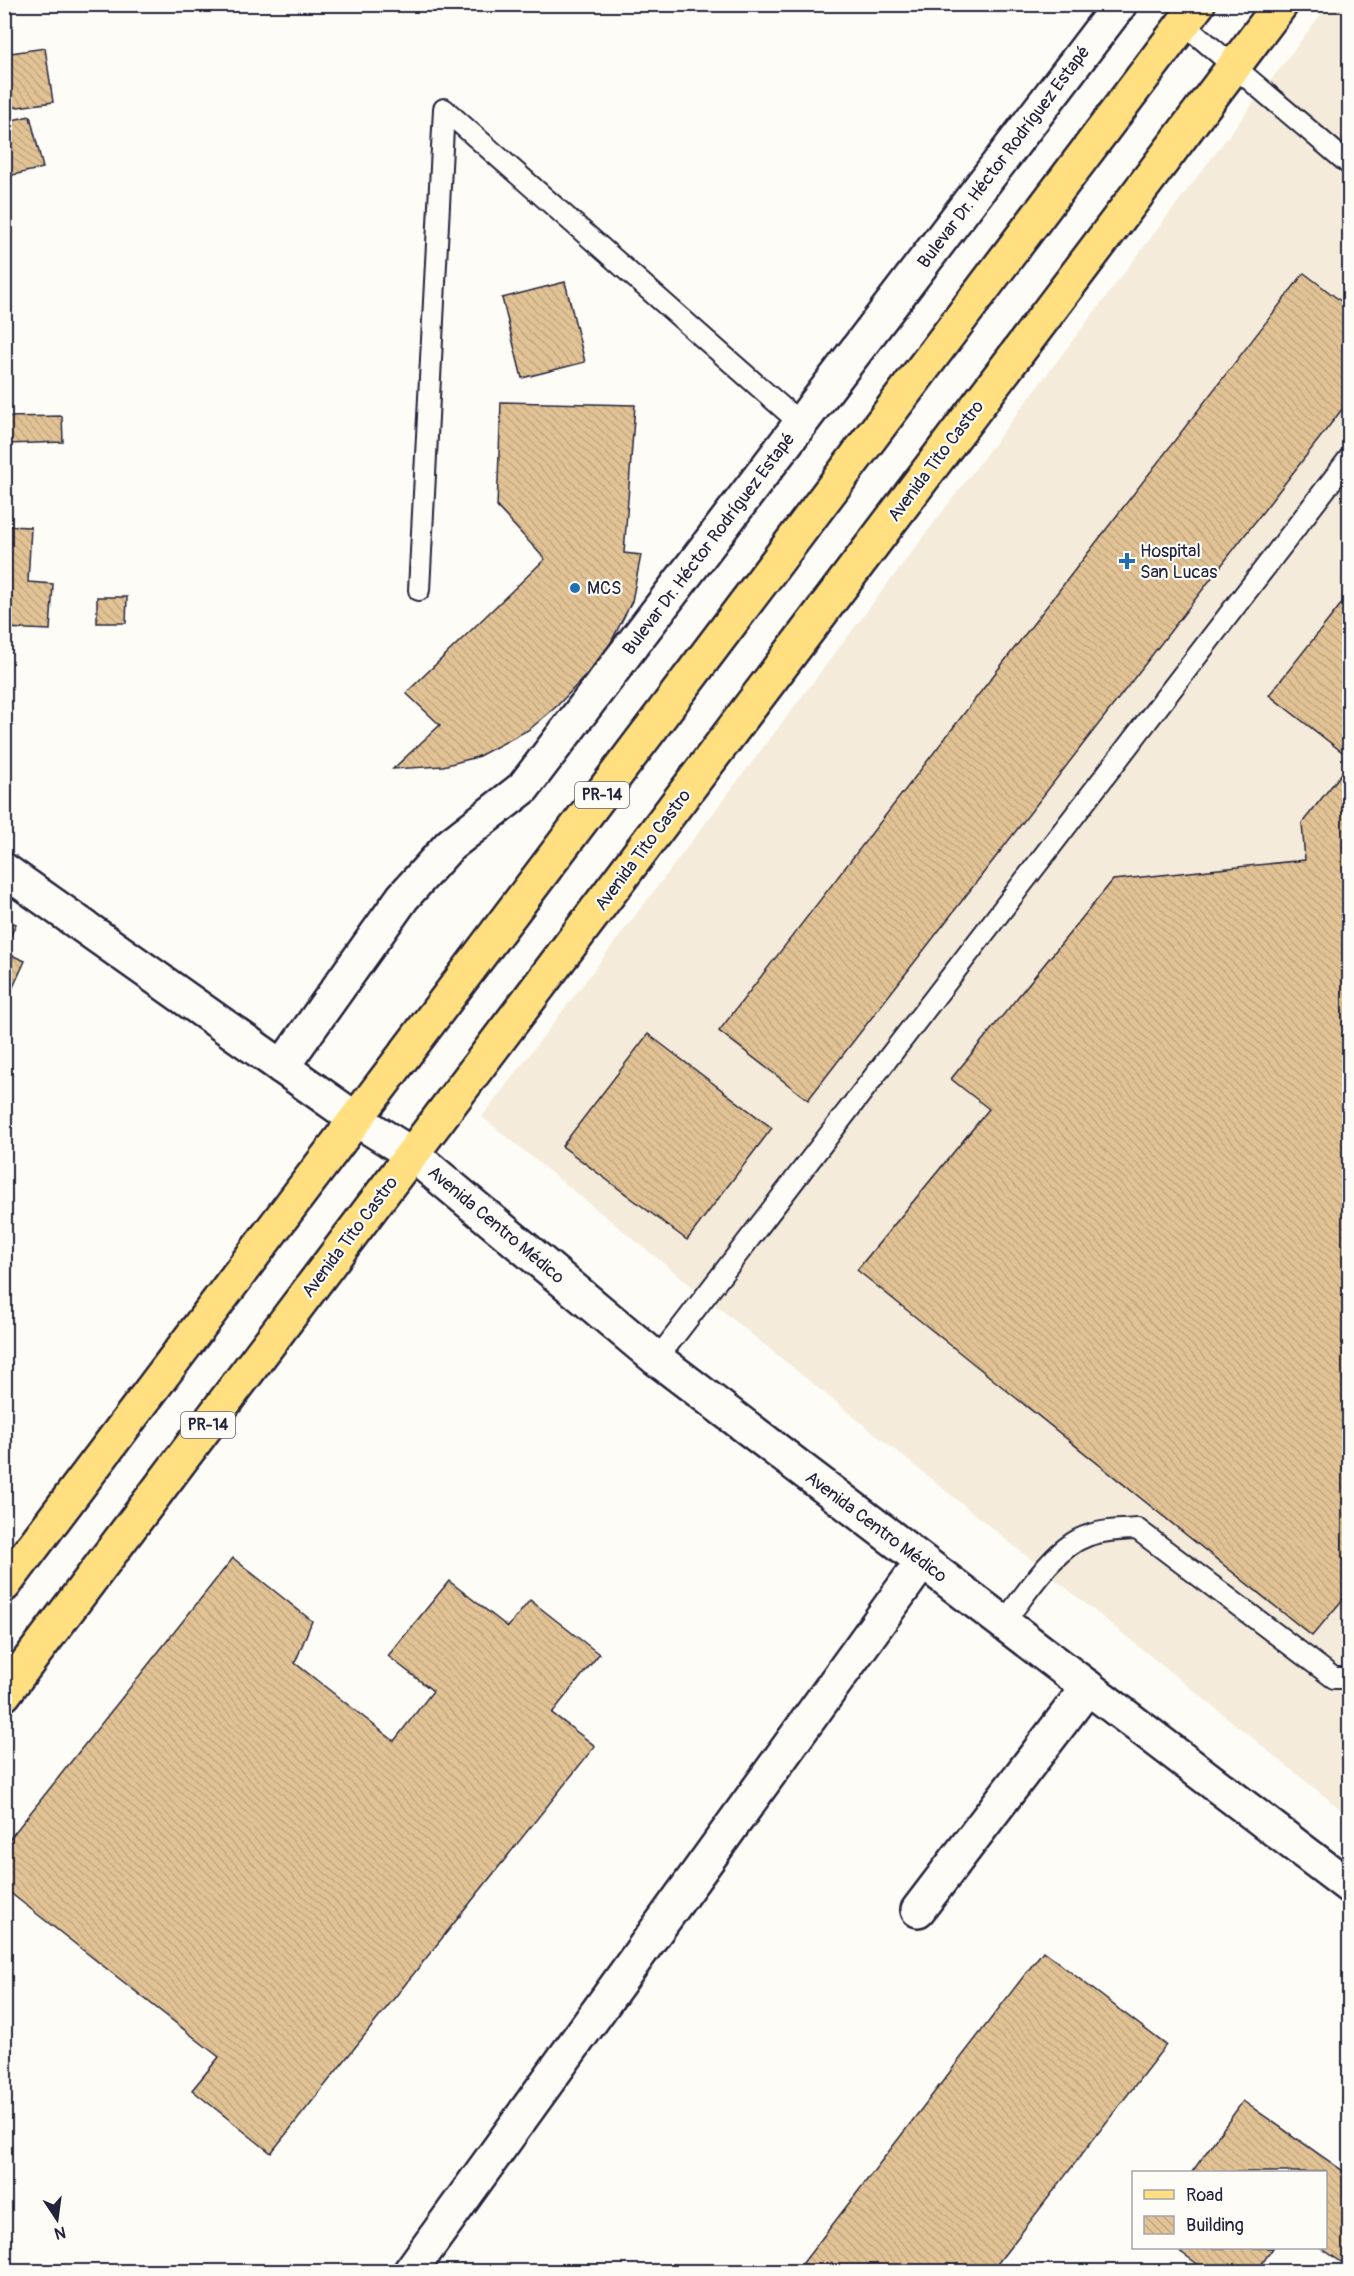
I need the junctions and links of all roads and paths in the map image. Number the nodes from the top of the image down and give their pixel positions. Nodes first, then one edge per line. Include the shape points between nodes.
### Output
1 (1120, 4) edge
2 (1281, 4) edge
3 (1191, 14) edge
4 (1234, 67) junction
5 (1350, 165) edge
6 (801, 424) junction
7 (1350, 458) edge
8 (419, 590) dead end
9 (4, 870) edge
10 (282, 1066) junction
11 (357, 1120) junction
12 (412, 1155) junction
13 (657, 1359) junction
14 (922, 1562) junction
15 (4, 1585) edge
16 (1004, 1623) junction
17 (1350, 1678) edge
18 (1088, 1687) junction
19 (4, 1694) edge
20 (1350, 1887) edge
21 (918, 1910) dead end
22 (410, 2271) edge

1 - 6 street, Bulevar Dr. Héctor Rodríguez Estapé
2 - 4 main road, Avenida Tito Castro / PR-14
3 - 4 lane
3 - 11 main road, PR-14
4 - 5 lane
4 - 12 main road, Avenida Tito Castro / PR-14
6 - 8 lane via 444,109
6 - 10 street, Bulevar Dr. Héctor Rodríguez Estapé via 523,788 450,845 404,897
7 - 13 lane
9 - 10 street, Avenida Centro Médico
10 - 11 street, Avenida Centro Médico
11 - 12 street, Avenida Centro Médico
11 - 15 main road, PR-14
12 - 13 street, Avenida Centro Médico
12 - 19 main road, Avenida Tito Castro / PR-14
13 - 14 street, Avenida Centro Médico
14 - 16 street, Avenida Centro Médico
14 - 22 street
16 - 17 lane via 1059,1554 1085,1536 1137,1529 1334,1678
16 - 18 street, Avenida Centro Médico
18 - 20 street, Avenida Centro Médico
18 - 21 street

